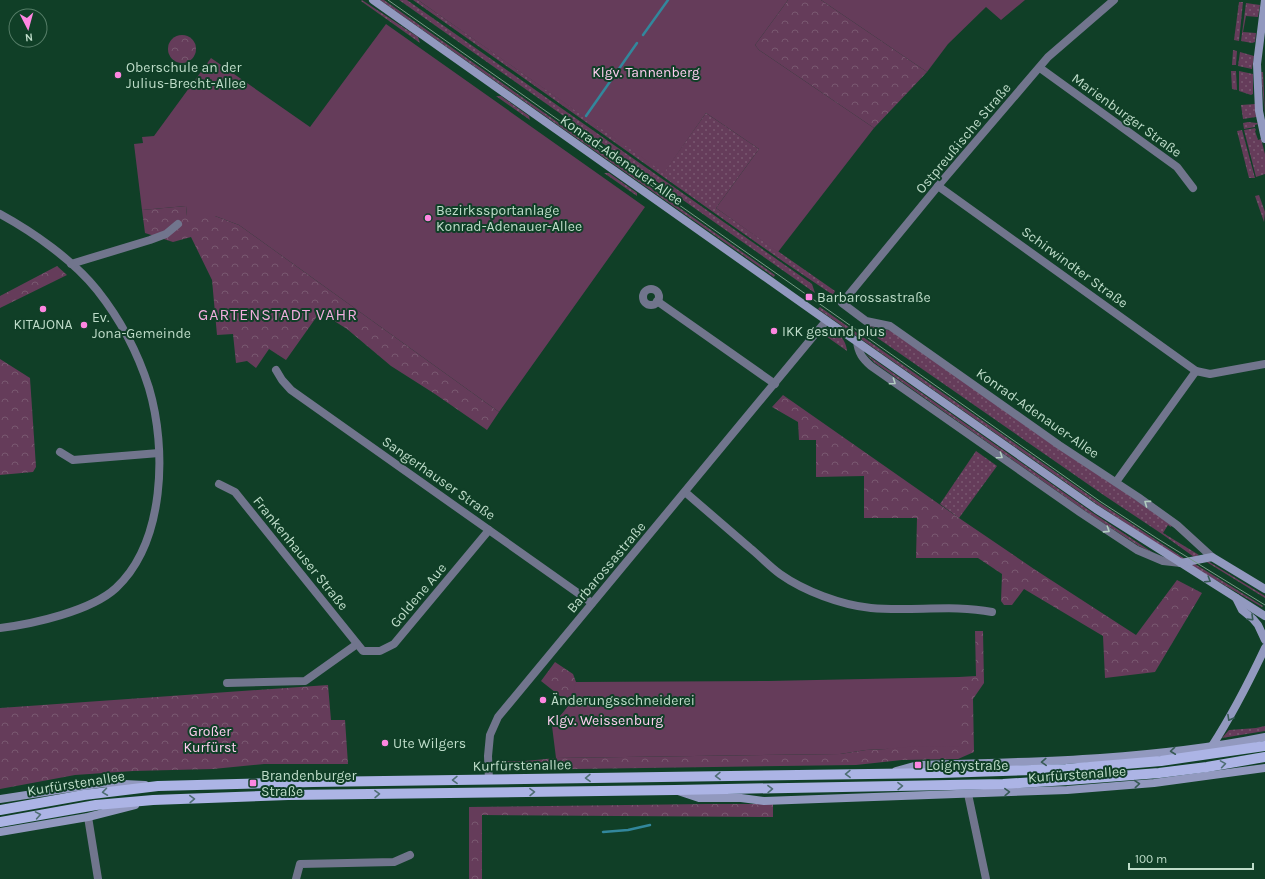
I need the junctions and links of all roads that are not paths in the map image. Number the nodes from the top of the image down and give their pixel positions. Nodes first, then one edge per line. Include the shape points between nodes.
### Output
1 (373, 0) edge
2 (1114, 0) edge
3 (1265, 0) edge
4 (1040, 68) junction
5 (1265, 139) edge
6 (938, 186) junction
7 (1193, 188) dead end
8 (0, 214) edge
9 (178, 224) dead end
10 (71, 264) junction
11 (657, 301) dead end
12 (842, 303) joint
13 (826, 321) junction
14 (856, 341) junction
15 (1265, 364) edge
16 (276, 370) dead end
17 (1196, 371) junction
18 (775, 384) junction
19 (60, 452) dead end
20 (159, 453) junction
21 (1116, 482) junction
22 (219, 484) dead end
23 (685, 492) junction
24 (489, 530) junction
25 (1212, 557) junction
26 (1181, 563) junction
27 (1265, 589) edge
28 (1236, 597) junction
29 (592, 604) junction
30 (992, 612) dead end
31 (1265, 616) edge
32 (0, 628) edge
33 (1265, 640) edge
34 (357, 644) junction
35 (1265, 648) edge
36 (227, 683) dead end
37 (1265, 737) edge
38 (1212, 746) junction
39 (1265, 746) edge
40 (1265, 757) edge
41 (1265, 768) edge
42 (887, 774) junction
43 (489, 780) junction
44 (158, 786) junction
45 (675, 790) junction
46 (968, 794) junction
47 (0, 799) edge
48 (154, 800) junction
49 (0, 810) edge
50 (88, 817) junction
51 (0, 822) edge
52 (0, 832) edge
53 (410, 855) dead end
54 (98, 879) edge
55 (296, 879) edge
56 (986, 879) edge

1 - 13 main road, Konrad-Adenauer-Allee
2 - 4 street, Ostpreußische Straße via 1058,47
3 - 5 main road via 1257,79
4 - 6 street, Ostpreußische Straße
4 - 7 street, Marienburger Straße via 1177,167
6 - 12 street, Ostpreußische Straße
6 - 17 street, Schirwindter Straße
8 - 10 street via 40,239
9 - 10 street via 166,234 150,240
10 - 20 street via 97,290 133,348 149,389
11 - 18 street
12 - 21 street, Konrad-Adenauer-Allee via 866,321 890,326
13 - 14 main road, Konrad-Adenauer-Allee
13 - 18 street, Barbarossastraße
14 - 26 main road, Konrad-Adenauer-Allee via 1096,509
14 -> 26 street, Konrad-Adenauer-Allee via 857,350 871,366 1081,513 1137,550 1163,561
15 - 17 street via 1210,374
16 - 24 street, Sangerhauser Straße via 291,390
17 - 21 street
18 - 23 street, Barbarossastraße
19 - 20 street via 73,460
20 - 32 street via 159,484 148,539 140,557 116,588 89,605 60,615
25 -> 21 street, Konrad-Adenauer-Allee via 1177,525
22 - 34 street, Frankenhauser Straße via 235,492
23 - 29 street, Barbarossastraße
23 - 30 street via 780,574 831,598 870,608 978,609
24 - 29 street, Sangerhauser Straße
24 - 34 street, Goldene Aue via 394,644 380,651 363,651
25 - 26 main road, Konrad-Adenauer-Allee
25 - 27 main road, Konrad-Adenauer-Allee
26 -> 28 main road, Konrad-Adenauer-Allee
28 - 31 main road, Konrad-Adenauer-Allee
28 -> 33 main road via 1242,610 1253,619
29 - 43 street, Barbarossastraße via 498,717 490,735
34 - 36 street via 305,682
35 -> 38 main road via 1229,720
37 - 38 main road, Kurfürstenallee
38 -> 42 main road, Kurfürstenallee via 1067,761 918,765
39 - 42 main road, Kurfürstenallee via 1169,760 1066,769
45 -> 40 main road, Kurfürstenallee via 1004,784 1171,771
46 -> 41 main road, Kurfürstenallee via 1146,784
42 -> 43 main road, Kurfürstenallee
43 -> 44 main road, Kurfürstenallee
44 - 47 main road, Kurfürstenallee via 104,782
44 -> 49 main road, Kurfürstenallee via 92,794
45 - 46 main road, Kurfürstenallee via 699,798 764,801
48 -> 45 main road, Kurfürstenallee via 288,795
46 - 56 street
48 - 50 main road, Kurfürstenallee
51 -> 48 main road, Kurfürstenallee via 96,805
50 - 52 main road, Kurfürstenallee
50 - 54 street
53 - 55 street via 394,862 300,864

